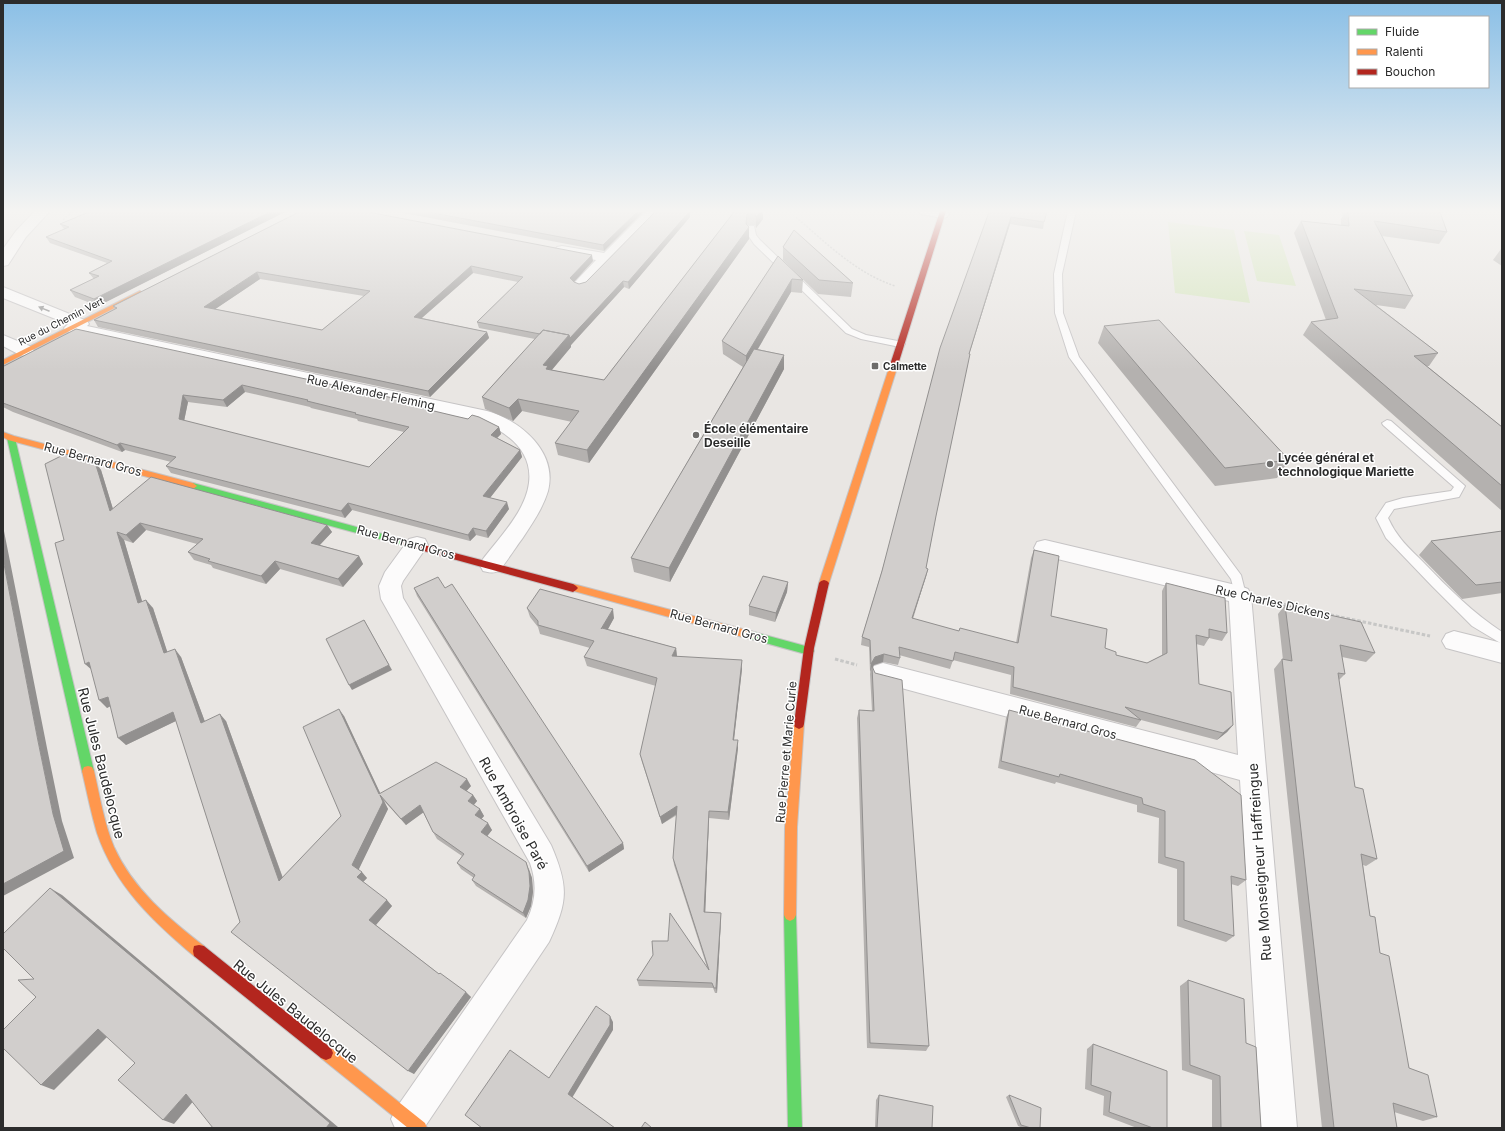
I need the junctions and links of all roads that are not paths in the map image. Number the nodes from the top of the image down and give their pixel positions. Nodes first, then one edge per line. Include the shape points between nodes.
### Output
1 (601, 264) edge
2 (780, 264) edge
3 (927, 264) edge
4 (1060, 264) edge
5 (581, 284) edge
6 (151, 288) edge
7 (3, 292) edge
8 (76, 326) junction
9 (3, 340) edge
10 (900, 344) junction
11 (26, 351) junction
12 (3, 363) edge
13 (1387, 423) dead end
14 (7, 436) edge
15 (417, 545) junction
16 (1045, 548) dead end
17 (491, 565) junction
18 (1240, 595) junction
19 (1502, 639) edge
20 (1454, 642) road end
21 (809, 651) junction
22 (1502, 653) edge
23 (883, 673) dead end
24 (1253, 771) junction
25 (415, 1124) edge
26 (795, 1128) edge
27 (1279, 1128) edge

1 - 5 street
2 - 10 lane via 849,331 864,337
3 - 10 street, Rue Pierre et Marie Curie
4 - 18 lane via 1058,313 1074,357 1238,578
6 - 8 street, Rue du Chemin Vert
8 -> 7 street, Rue Alexander Fleming
8 - 11 street, Rue du Chemin Vert
8 - 17 street, Rue Alexander Fleming via 487,417 506,424 523,438 534,452 539,478 534,503
9 - 11 street
10 - 21 street, Rue Pierre et Marie Curie via 824,581
11 - 12 street, Rue du Chemin Vert
13 - 19 lane via 1460,486 1455,494 1390,506 1382,518 1390,535 1472,617
14 - 15 street, Rue Bernard Gros
14 - 25 street, Rue Jules Baudelocque via 103,833 118,869 143,901 177,933
15 - 17 street, Rue Bernard Gros
15 - 25 street, Rue Ambroise Paré via 390,586 392,599 540,855 547,869 550,900 546,916 538,931
16 - 18 street, Rue Charles Dickens
17 - 21 street, Rue Bernard Gros
18 - 24 street, Rue Monseigneur Haffreingue
20 - 22 street
21 - 26 street, Rue Pierre et Marie Curie via 798,735 791,839 790,917
23 - 24 street, Rue Bernard Gros
24 - 27 street, Rue Monseigneur Haffreingue

